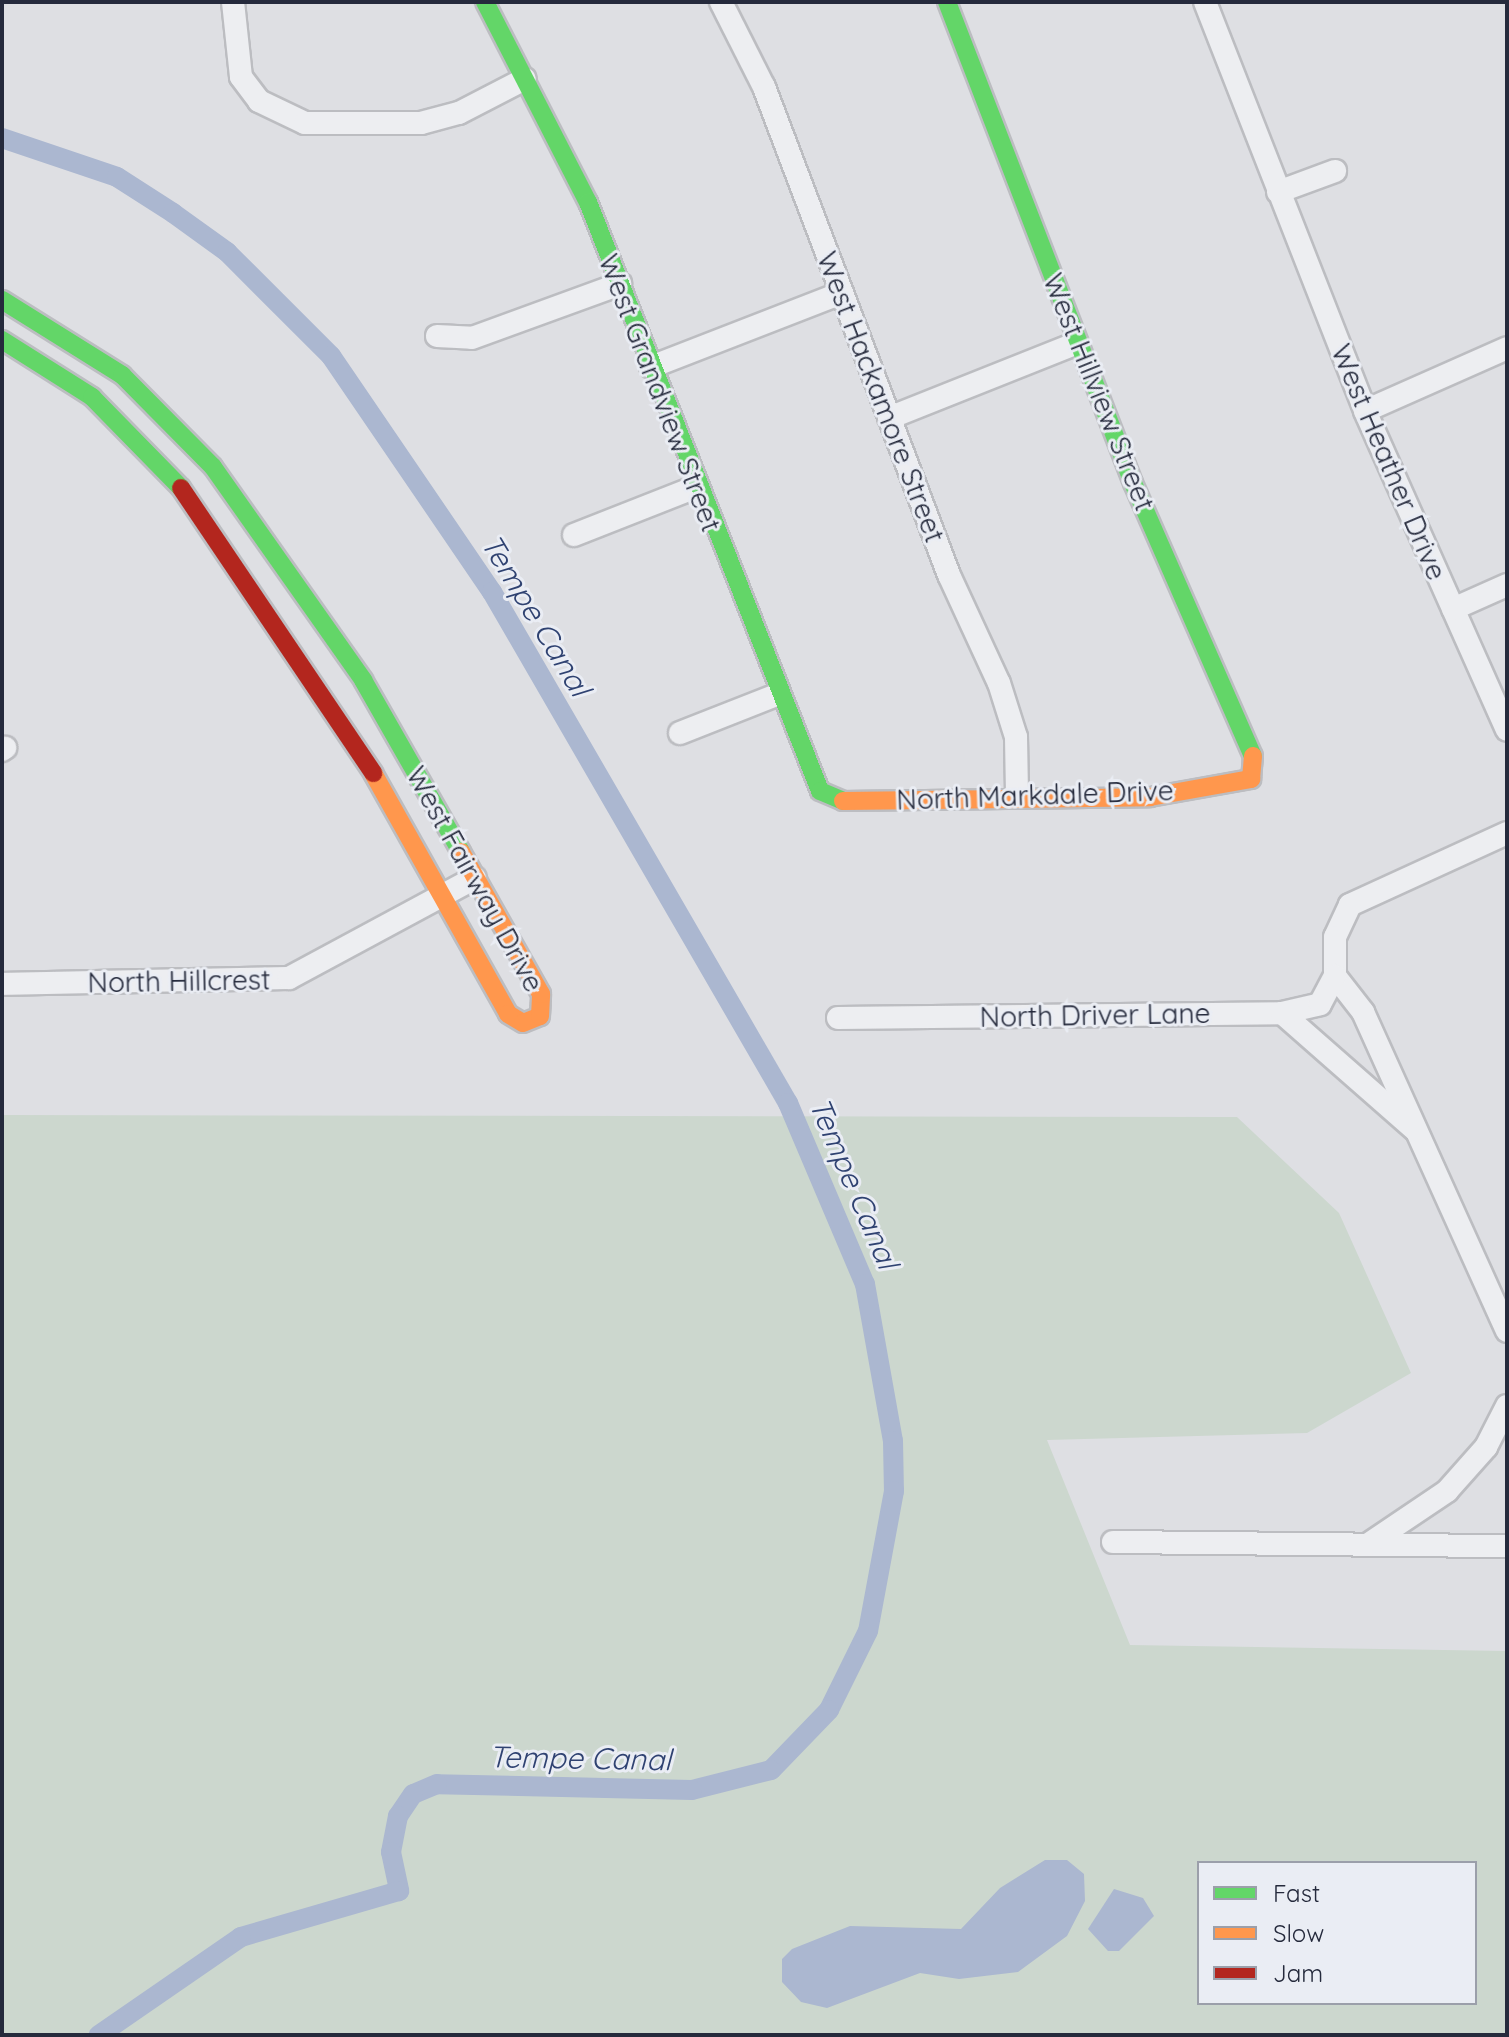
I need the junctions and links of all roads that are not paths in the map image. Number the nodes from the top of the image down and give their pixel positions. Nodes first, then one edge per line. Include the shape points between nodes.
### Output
1 (233, 2) edge
2 (485, 2) edge
3 (721, 2) edge
4 (947, 2) edge
5 (1205, 2) edge
6 (525, 79) junction
7 (1335, 171) dead end
8 (1278, 192) junction
9 (620, 284) junction
10 (842, 293) junction
11 (2, 300) edge
12 (437, 336) dead end
13 (2, 340) edge
14 (1077, 343) junction
15 (1507, 348) edge
16 (651, 367) junction
17 (1365, 411) junction
18 (889, 418) junction
19 (696, 487) junction
20 (574, 535) dead end
21 (1507, 585) edge
22 (1453, 609) junction
23 (779, 694) junction
24 (1507, 730) edge
25 (680, 733) dead end
26 (1251, 779) joint
27 (820, 791) joint
28 (1017, 797) junction
29 (1507, 833) edge
30 (475, 878) junction
31 (444, 895) junction
32 (1335, 976) junction
33 (2, 984) edge
34 (1282, 1013) junction
35 (838, 1018) dead end
36 (1422, 1136) junction
37 (1507, 1331) edge
38 (1507, 1406) edge
39 (1113, 1542) dead end
40 (1367, 1545) junction
41 (1507, 1546) edge

1 - 6 street via 241,77 278,114 368,125 459,113
2 - 6 street, West Grandview Street
3 - 10 street, West Hackamore Street via 764,87
4 - 14 street, West Hillview Street
5 - 8 street, West Heather Drive
6 - 9 street, West Grandview Street
7 - 8 street
8 - 17 street, West Heather Drive
9 - 12 street via 472,338
9 - 16 street, West Grandview Street
10 - 16 street
10 - 18 street, West Hackamore Street
11 - 30 street, West Fairway Drive via 122,375 213,467 363,680
13 - 31 street, West Fairway Drive via 92,397 172,475 319,682
14 - 18 street
14 - 26 street, West Hillview Street via 1253,753
15 - 17 street
16 - 19 street, West Grandview Street
17 - 22 street, West Heather Drive
18 - 28 street, West Hackamore Street via 999,683 1016,737
19 - 20 street
19 - 23 street, West Grandview Street
21 - 22 street
22 - 24 street, West Heather Drive
23 - 25 street
23 - 27 street, West Grandview Street
26 - 28 street, North Markdale Drive via 1150,797
27 - 28 street, North Markdale Drive via 845,802
29 - 32 street via 1350,905 1335,937
30 - 31 street, North Hillcrest
30 - 31 street, West Fairway Drive via 541,994 543,1011 533,1021 508,1014
31 - 33 street, North Hillcrest via 289,978
32 - 34 street, North Driver Lane via 1320,1004
32 - 36 street via 1363,1012
34 - 35 street, North Driver Lane
34 - 36 street
36 - 37 street
38 - 40 street via 1486,1447 1447,1491
39 - 40 street
40 - 41 street

